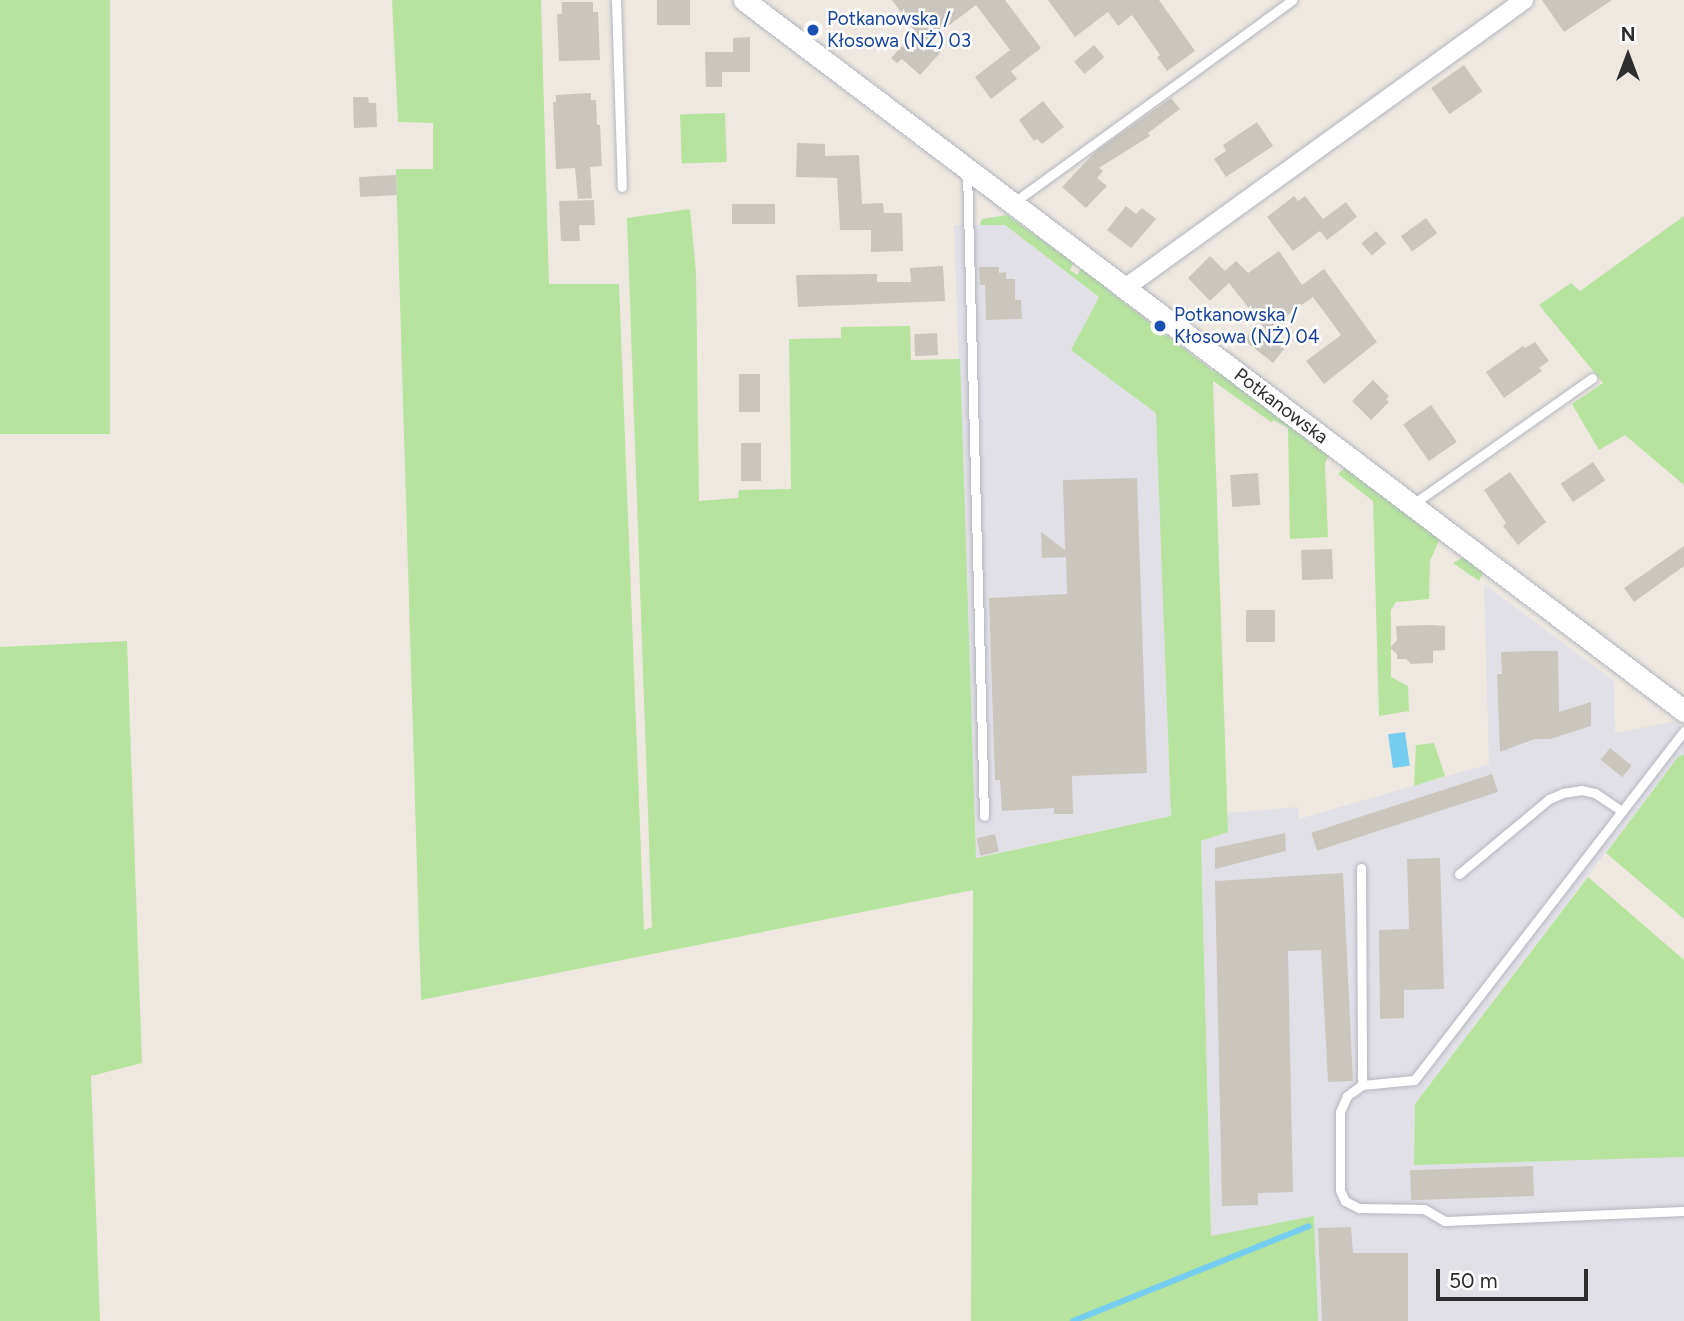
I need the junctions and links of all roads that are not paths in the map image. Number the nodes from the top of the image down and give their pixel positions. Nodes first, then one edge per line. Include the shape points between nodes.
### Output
1 (616, 0) edge
2 (744, 0) edge
3 (1292, 0) edge
4 (1524, 0) edge
5 (967, 169) junction
6 (622, 187) dead end
7 (1013, 203) junction
8 (1125, 288) junction
9 (1592, 378) dead end
10 (1412, 505) junction
11 (1684, 711) edge
12 (1684, 731) edge
13 (1622, 811) junction
14 (984, 816) dead end
15 (1361, 868) dead end
16 (1459, 874) dead end
17 (1362, 1085) junction
18 (1684, 1211) edge

1 - 6 lane
2 - 5 street, Potkanowska
3 - 7 lane
4 - 8 street
5 - 7 street, Potkanowska
5 - 14 lane
7 - 8 street, Potkanowska
8 - 10 street, Potkanowska
9 - 10 lane
10 - 11 street, Potkanowska
12 - 13 lane
13 - 16 lane via 1595,793 1563,793 1549,799
13 - 17 lane via 1414,1080
15 - 17 lane
17 - 18 lane via 1347,1096 1340,1112 1340,1190 1345,1201 1359,1208 1424,1209 1446,1221

